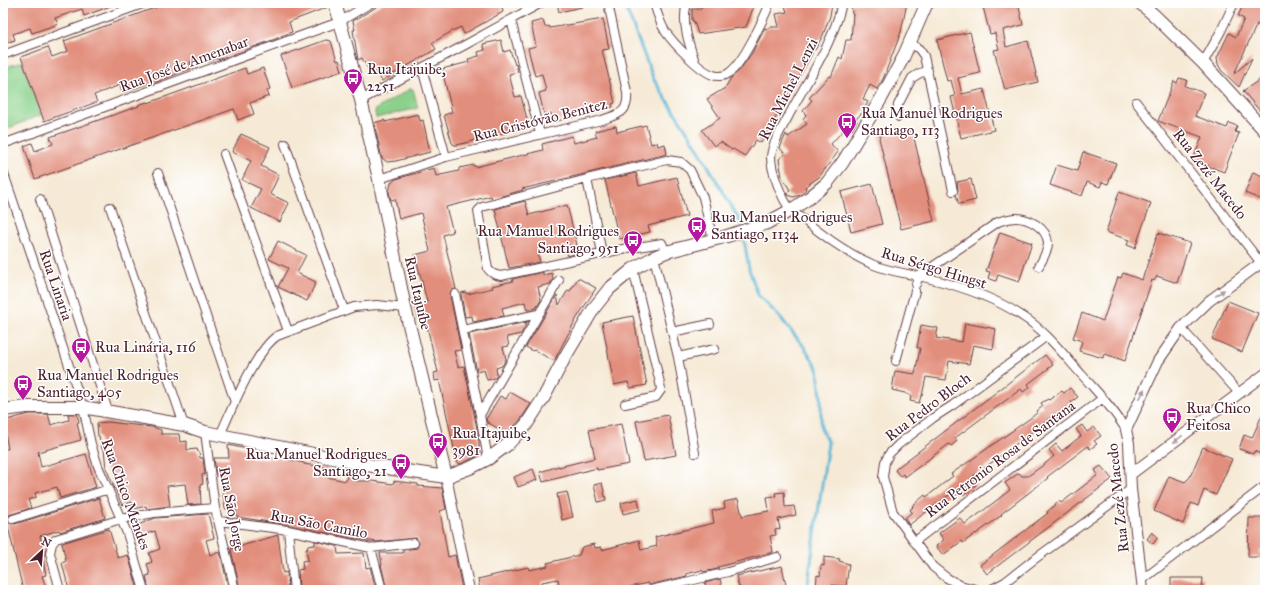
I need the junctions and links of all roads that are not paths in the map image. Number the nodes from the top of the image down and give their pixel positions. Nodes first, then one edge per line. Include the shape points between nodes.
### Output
1 (145, 3) edge
2 (335, 3) edge
3 (371, 3) edge
4 (541, 3) edge
5 (608, 3) edge
6 (654, 3) edge
7 (687, 3) edge
8 (770, 3) edge
9 (842, 3) edge
10 (1140, 3) edge
11 (1234, 3) edge
12 (926, 4) edge
13 (511, 20) junction
14 (339, 22) junction
15 (910, 43) junction
16 (3, 55) edge
17 (695, 62) junction
18 (1203, 63) junction
19 (422, 68) junction
20 (928, 71) junction
21 (361, 100) junction
22 (1136, 102) dead end
23 (899, 117) dead end
24 (1265, 131) edge
25 (540, 134) junction
26 (3, 144) edge
27 (285, 144) dead end
28 (224, 154) dead end
29 (446, 158) junction
30 (3, 171) edge
31 (158, 173) dead end
32 (379, 178) junction
33 (587, 179) junction
34 (953, 191) dead end
35 (40, 198) dead end
36 (110, 206) dead end
37 (791, 210) junction
38 (719, 238) junction
39 (666, 252) junction
40 (602, 253) junction
41 (654, 257) junction
42 (1263, 262) edge
43 (1039, 266) dead end
44 (633, 269) junction
45 (559, 280) dead end
46 (917, 284) junction
47 (456, 294) dead end
48 (405, 308) junction
49 (344, 310) junction
50 (538, 314) junction
51 (710, 324) dead end
52 (1181, 328) junction
53 (463, 330) junction
54 (288, 331) junction
55 (672, 332) junction
56 (1047, 336) junction
57 (715, 349) dead end
58 (678, 357) junction
59 (896, 361) dead end
60 (1265, 374) edge
61 (1239, 393) junction
62 (1103, 398) junction
63 (235, 402) junction
64 (625, 404) dead end
65 (83, 407) junction
66 (3, 410) edge
67 (108, 411) junction
68 (480, 415) junction
69 (184, 425) junction
70 (1126, 430) junction
71 (205, 432) junction
72 (220, 435) junction
73 (695, 453) dead end
74 (488, 459) junction
75 (1131, 474) junction
76 (446, 477) junction
77 (1265, 486) edge
78 (109, 489) junction
79 (1131, 489) junction
80 (215, 508) junction
81 (13, 518) dead end
82 (121, 520) junction
83 (219, 521) junction
84 (288, 530) junction
85 (914, 542) junction
86 (414, 543) dead end
87 (371, 548) junction
88 (777, 557) dead end
89 (1142, 585) edge
90 (60, 590) edge
91 (144, 590) edge
92 (235, 590) edge
93 (294, 590) edge
94 (382, 590) edge
95 (469, 590) edge
96 (651, 590) edge

1 - 16 street
2 - 14 main road, Rua Itajuíbe
3 - 14 street, Rua José de Amenabar
4 - 13 street
5 - 25 street, Rua Cristóvão Benitez via 628,99 623,111 602,120
6 - 17 street via 666,32 682,52
7 - 17 street via 687,38
8 - 17 street via 738,65 730,73 713,75
9 - 37 street, Rua Michel Lenzi via 840,15 821,58 774,144 771,156 775,178 783,199
10 - 18 main road
11 - 18 street
12 - 15 main road
13 - 19 street
13 - 25 street
14 - 21 main road, Rua Itajuíbe
14 - 26 street, Rua José de Amenabar
15 - 20 street via 924,56
15 - 37 main road via 843,162 827,183
18 - 24 main road
19 - 21 street
19 - 29 street
20 - 23 street via 912,78 898,105
20 - 34 street
21 - 32 main road, Rua Itajuíbe
22 - 42 street, Rua Zezé Macedo
25 - 29 street, Rua Cristóvão Benitez
27 - 49 street
28 - 54 street
29 - 32 street, Rua Cristóvão Benitez
30 - 65 street, Rua Linaria
31 - 63 street
32 - 48 main road, Rua Itajuíbe
33 - 38 street via 667,160 681,162 690,170
33 - 40 street
33 - 40 street via 479,208 488,269 492,274 501,276
35 - 67 street
36 - 69 street
37 - 38 main road via 767,223
37 - 46 street, Rua Sérgo Hingst via 827,239 851,254
38 - 39 main road
39 - 40 street via 662,244
39 - 41 main road
41 - 44 main road
41 - 55 street
52 -> 42 street, Rua Zezé Macedo via 1208,301
43 - 46 street via 1047,250 1045,234 1041,228 1030,222 1008,218 998,222
44 - 64 street via 661,390 656,397
44 - 74 main road via 609,288 594,308 526,425 507,445
45 - 50 street
46 - 56 street, Rua Sérgo Hingst via 968,289 1022,316
46 - 59 street
47 - 53 street
48 - 49 street via 367,305
48 - 76 main road, Rua Itajuíbe
49 - 54 street
50 - 53 street
50 - 68 street
51 - 55 street
52 - 61 street
70 -> 52 street, Rua Zezé Macedo via 1158,361
53 - 68 street
54 - 63 street via 270,341
55 - 58 street
56 - 62 street, Rua Sérgo Hingst
56 - 85 street, Rua Pedro Bloch via 933,418 888,454 883,476 892,512
57 - 58 street
58 - 73 street
60 - 61 street
61 -> 75 street
62 - 70 street, Rua Sérgo Hingst
62 - 85 street, Rua Petronio Rosa de Santana
63 - 72 street
65 - 66 main road via 27,407
65 - 67 main road
65 - 78 street, Rua Chico Mendes via 91,444
67 - 69 main road
68 - 74 street
69 - 71 main road
70 - 75 street, Rua Zezé Macedo
71 - 72 main road
71 - 80 street, Rua São Jorge
72 - 76 main road via 367,465
74 - 76 main road
75 - 79 street, Rua Zezé Macedo
76 - 95 street, Rua Itajuíbe
77 - 89 street
78 - 81 street
78 - 82 street, Rua Chico Mendes
79 - 85 street, Rua Pedro Bloch via 1006,582 990,590 960,585 946,578 933,567
79 - 89 street, Rua Zezé Macedo
80 - 82 street via 154,513
80 - 83 street, Rua São Jorge
82 - 90 street via 56,539 50,553
82 - 91 street, Rua Chico Mendes
83 - 84 street, Rua São Camilo
83 - 92 street, Rua São Jorge
84 - 87 street, Rua São Camilo
84 - 93 street
86 - 87 street, Rua São Camilo
87 - 94 street
88 - 96 street via 728,572

